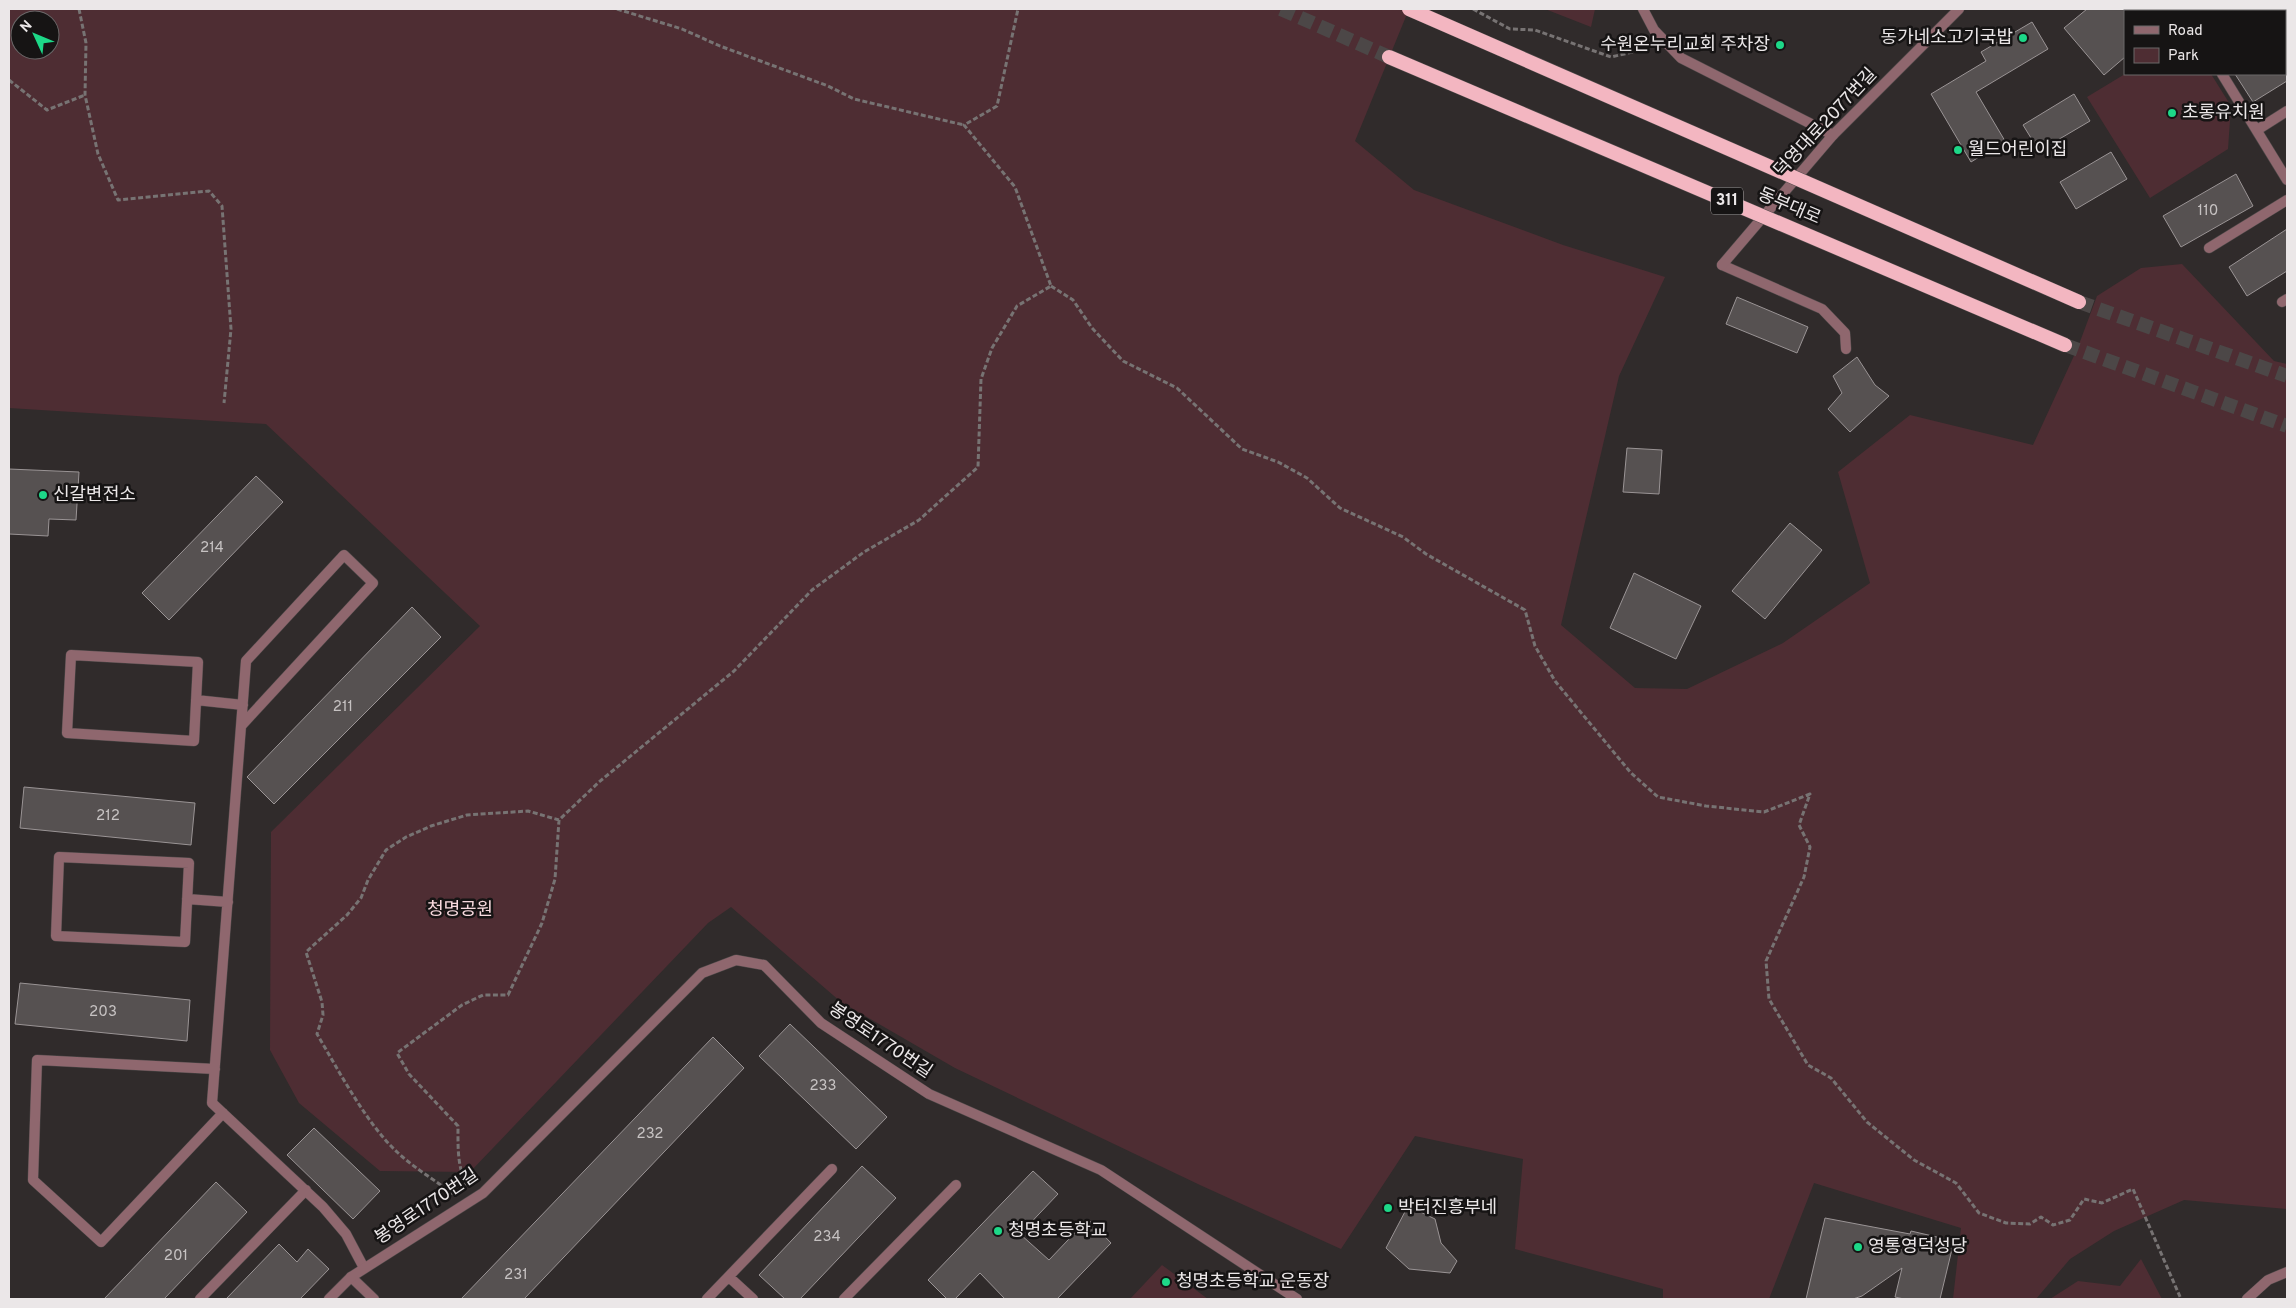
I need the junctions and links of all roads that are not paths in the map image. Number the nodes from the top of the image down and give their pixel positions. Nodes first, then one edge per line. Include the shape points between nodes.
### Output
1 (1409, 9) edge
2 (1643, 9) edge
3 (1959, 9) edge
4 (1389, 57) tunnel mouth
5 (2223, 75) edge
6 (2287, 111) edge
7 (2257, 130) junction
8 (1833, 135) junction
9 (2287, 180) edge
10 (2287, 200) edge
11 (2209, 248) dead end
12 (2079, 302) tunnel mouth
13 (2065, 345) tunnel mouth
14 (1846, 349) dead end
15 (196, 700) junction
16 (243, 705) junction
17 (241, 726) junction
18 (187, 900) junction
19 (228, 902) junction
20 (215, 1069) junction
21 (223, 1113) junction
22 (832, 1168) dead end
23 (956, 1185) dead end
24 (306, 1190) junction
25 (364, 1268) junction
26 (2287, 1272) edge
27 (350, 1277) junction
28 (729, 1277) junction
29 (200, 1299) edge
30 (329, 1299) edge
31 (374, 1299) edge
32 (708, 1299) edge
33 (753, 1299) edge
34 (844, 1299) edge
35 (1297, 1299) edge
36 (2247, 1299) edge

1 - 12 highway, 동부대로, bridge
2 - 8 street via 1654,30 1681,58
3 - 8 street, 덕영대로2077번길
4 - 13 highway, 동부대로 / 311, bridge
5 - 7 street
6 - 7 street
7 - 9 street
8 - 14 street, 덕영대로2077번길 via 1722,265 1822,309 1845,333
10 - 11 street
15 - 15 street via 198,662 71,655 67,733 194,741
15 - 16 street
16 - 17 street
16 - 17 street via 246,661 344,555 372,582
17 - 19 street
18 - 18 street via 185,942 56,936 60,858 189,863
18 - 19 street
19 - 20 street
20 - 21 street via 212,1103
20 - 21 street via 37,1060 33,1180 101,1242
21 - 24 street
22 - 28 street
23 - 34 street
24 - 25 street via 346,1234
24 - 29 street
25 - 27 street, 봉영로1770번길
25 - 35 street, 봉영로1770번길 via 483,1193 702,973 736,960 764,966 821,1023 929,1094 1100,1170
26 - 36 street via 2268,1280
27 - 30 street, 봉영로1770번길
27 - 31 street
28 - 32 street
28 - 33 street

